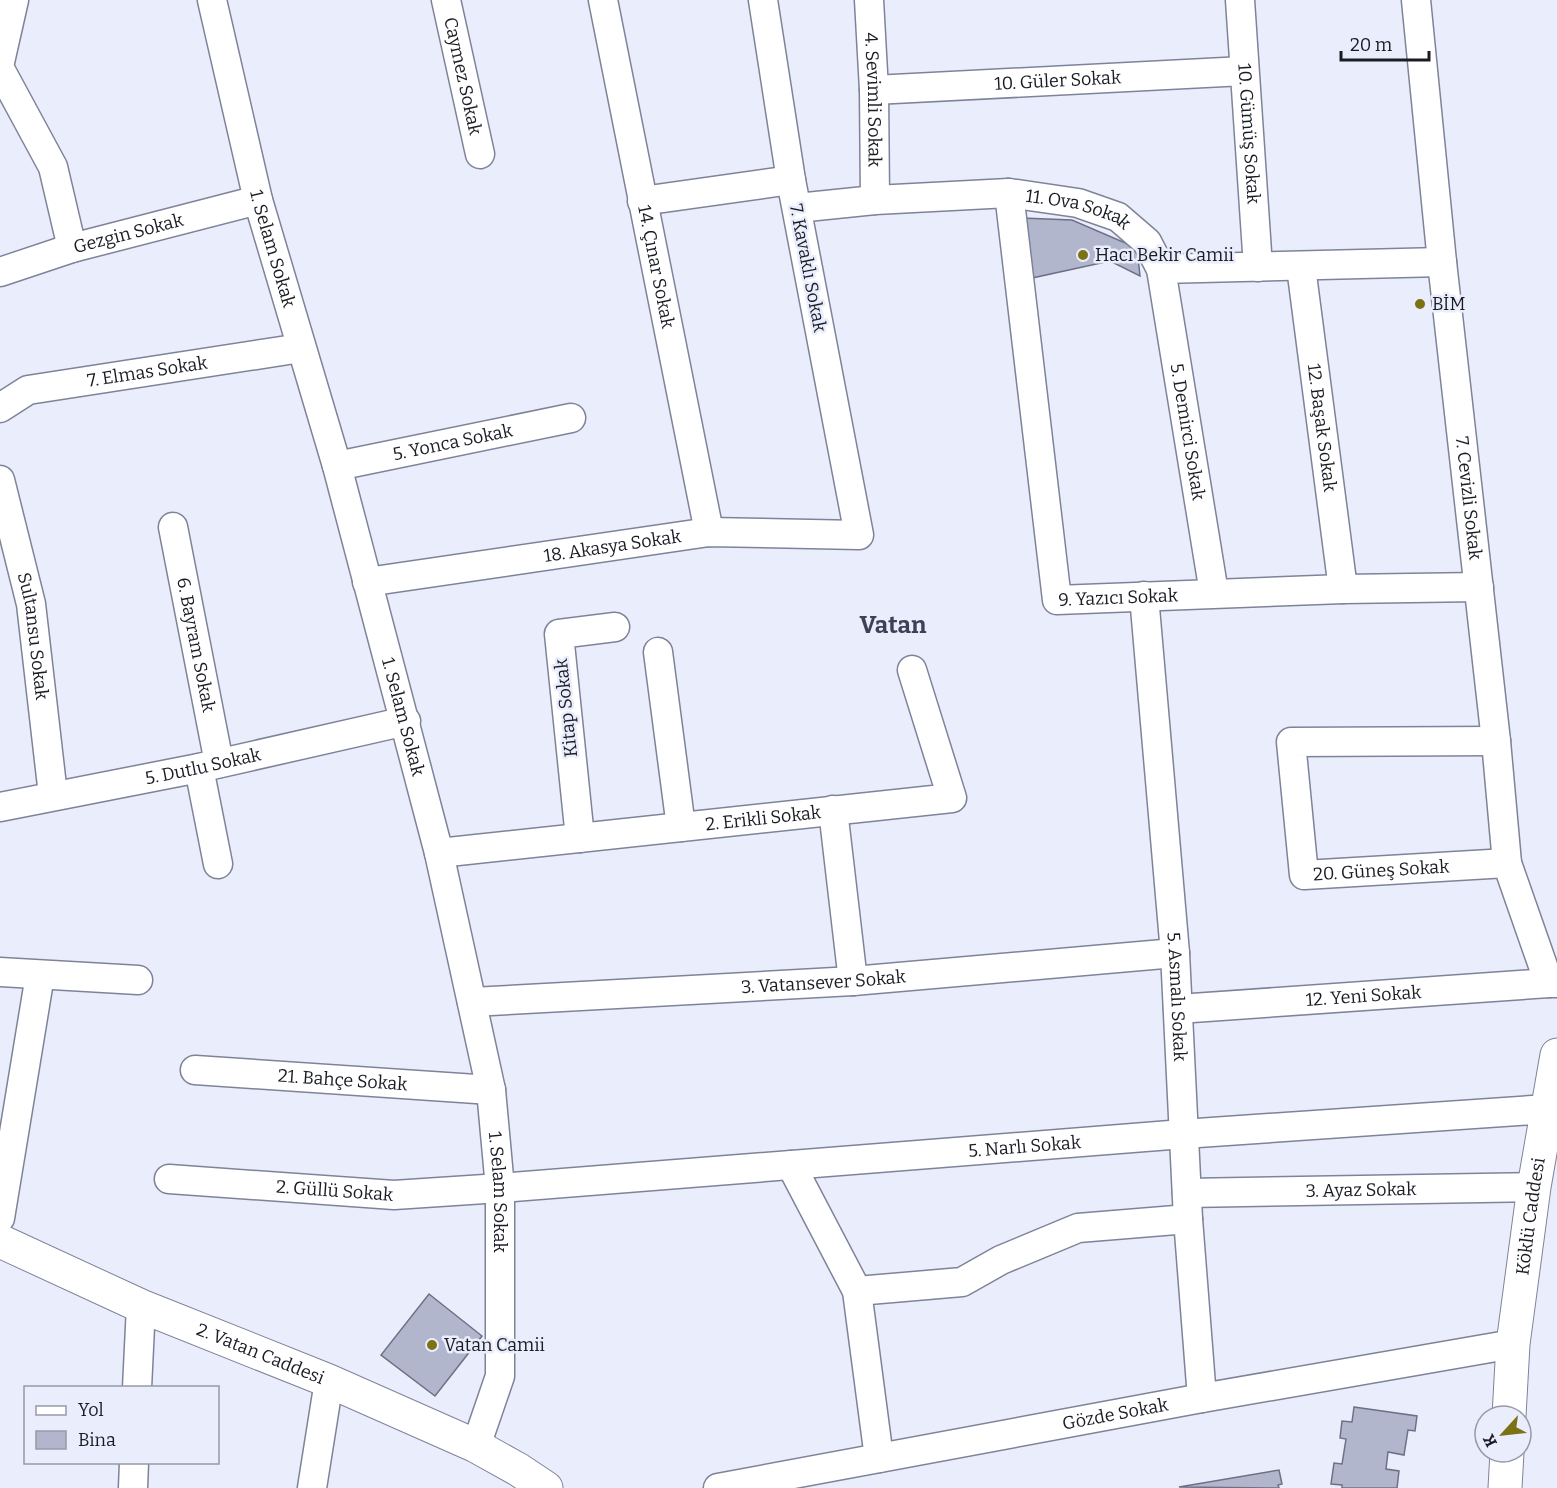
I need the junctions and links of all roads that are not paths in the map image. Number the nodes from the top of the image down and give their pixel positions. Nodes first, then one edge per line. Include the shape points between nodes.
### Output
1 (14, 0) edge
2 (212, 0) edge
3 (446, 0) edge
4 (603, 0) edge
5 (763, 0) edge
6 (869, 0) edge
7 (1240, 0) edge
8 (1416, 0) edge
9 (0, 62) edge
10 (0, 69) edge
11 (1244, 71) junction
12 (874, 90) junction
13 (480, 154) dead end
14 (791, 180) junction
15 (1009, 193) junction
16 (258, 200) junction
17 (875, 200) junction
18 (642, 201) junction
19 (797, 208) junction
20 (72, 248) junction
21 (1442, 262) junction
22 (1258, 267) junction
23 (1301, 267) junction
24 (1161, 269) junction
25 (0, 272) edge
26 (302, 348) junction
27 (0, 408) edge
28 (571, 418) dead end
29 (337, 466) junction
30 (0, 480) edge
31 (173, 527) dead end
32 (709, 532) junction
33 (859, 535) joint
34 (367, 582) junction
35 (1479, 587) junction
36 (1343, 589) junction
37 (1214, 593) junction
38 (1144, 596) junction
39 (615, 627) dead end
40 (657, 652) dead end
41 (912, 670) dead end
42 (406, 721) junction
43 (1496, 741) junction
44 (209, 765) junction
45 (53, 795) junction
46 (0, 807) edge
47 (833, 810) junction
48 (681, 827) junction
49 (580, 838) junction
50 (440, 853) junction
51 (1507, 863) junction
52 (218, 864) dead end
53 (1175, 952) junction
54 (0, 972) edge
55 (40, 975) junction
56 (138, 980) dead end
57 (853, 981) junction
58 (1553, 983) edge
59 (472, 1002) junction
60 (1178, 1009) junction
61 (1557, 1054) edge
62 (195, 1070) dead end
63 (491, 1090) junction
64 (1548, 1109) junction
65 (1183, 1134) junction
66 (791, 1165) junction
67 (169, 1179) dead end
68 (1534, 1187) junction
69 (500, 1188) junction
70 (1187, 1206) junction
71 (0, 1218) edge
72 (0, 1241) edge
73 (857, 1291) junction
74 (141, 1306) junction
75 (1513, 1344) junction
76 (329, 1381) junction
77 (137, 1386) edge
78 (1202, 1398) junction
79 (1510, 1404) edge
80 (476, 1446) junction
81 (879, 1458) junction
82 (134, 1464) edge
83 (1506, 1464) edge
84 (519, 1470) junction
85 (133, 1488) edge
86 (312, 1488) edge
87 (546, 1488) edge
88 (573, 1488) edge
89 (718, 1488) edge
90 (1505, 1488) edge

1 - 9 street
2 - 16 street, 1. Selam Sokak
3 - 13 street, Caymez Sokak
4 - 18 street, 14. Çınar Sokak
5 - 14 street, 7. Kavaklı Sokak
6 - 12 street, 4. Sevimli Sokak
7 - 11 street, 10. Gümüş Sokak
8 - 21 street, 7. Cevizli Sokak
10 - 20 street via 53,167
11 - 12 street, 10. Güler Sokak
11 - 22 street, 10. Gümüş Sokak
12 - 17 street, 4. Sevimli Sokak
14 - 18 street
14 - 19 street, 7. Kavaklı Sokak
15 - 17 street, 11. Ova Sokak
15 - 24 street, 11. Ova Sokak via 1078,203 1118,217 1147,242
15 - 38 street, 9. Yazıcı Sokak via 1057,600
16 - 20 street, Gezgin Sokak
16 - 26 street, 1. Selam Sokak
17 - 19 street, 11. Ova Sokak
18 - 32 street, 14. Çınar Sokak
19 - 33 street, 7. Kavaklı Sokak
20 - 25 street, Gezgin Sokak
21 - 23 street
21 - 35 street, 7. Cevizli Sokak
22 - 23 street
22 - 24 street
23 - 36 street, 12. Başak Sokak
24 - 37 street, 5. Demirci Sokak
26 - 27 street, 7. Elmas Sokak via 28,390
26 - 29 street, 1. Selam Sokak
28 - 29 street, 5. Yonca Sokak
29 - 34 street, 1. Selam Sokak
30 - 45 street, Sultansu Sokak via 31,604
31 - 44 street, 6. Bayram Sokak
32 - 33 street, 18. Akasya Sokak
32 - 34 street, 18. Akasya Sokak
34 - 42 street, 1. Selam Sokak
35 - 36 street, 9. Yazıcı Sokak
35 - 43 street, 7. Cevizli Sokak
36 - 37 street, 9. Yazıcı Sokak
37 - 38 street, 9. Yazıcı Sokak
38 - 53 street, 5. Asmalı Sokak
39 - 49 street, Kitap Sokak via 559,634
40 - 48 street
41 - 47 street, 2. Erikli Sokak via 952,798
42 - 44 street, 5. Dutlu Sokak
42 - 50 street, 1. Selam Sokak
43 - 51 street, 7. Cevizli Sokak
43 - 51 street, 20. Güneş Sokak via 1291,742 1304,875
44 - 45 street, 5. Dutlu Sokak
44 - 52 street, 6. Bayram Sokak
45 - 46 street, 5. Dutlu Sokak
47 - 48 street, 2. Erikli Sokak
47 - 57 street
48 - 49 street, 2. Erikli Sokak
49 - 50 street, 2. Erikli Sokak
50 - 59 street, 1. Selam Sokak
51 - 58 street, 7. Cevizli Sokak
53 - 57 street, 3. Vatansever Sokak
53 - 60 street, 5. Asmalı Sokak
54 - 55 street
55 - 56 street
55 - 71 street
57 - 59 street, 3. Vatansever Sokak
58 - 60 street, 12. Yeni Sokak
59 - 63 street, 1. Selam Sokak
60 - 65 street, 5. Asmalı Sokak
61 - 64 main road, Köklü Caddesi
62 - 63 street, 21. Bahçe Sokak
63 - 69 street, 1. Selam Sokak
64 - 65 street, 5. Narlı Sokak
64 - 68 main road, Köklü Caddesi
65 - 66 street, 5. Narlı Sokak
65 - 70 street, 5. Asmalı Sokak
66 - 69 street, 5. Narlı Sokak
66 - 73 street
67 - 69 street, 2. Güllü Sokak via 393,1195
68 - 70 street, 3. Ayaz Sokak
68 - 75 main road, Köklü Caddesi
69 - 80 street, 1. Selam Sokak via 500,1376
70 - 73 street, 3. Ayaz Sokak via 1078,1228 1001,1260 962,1282
70 - 78 street, 5. Asmalı Sokak
72 - 74 main road, 2. Vatan Caddesi
73 - 81 street
74 - 76 main road, 2. Vatan Caddesi
74 - 77 street
75 - 78 street, Gözde Sokak
75 - 79 main road, Köklü Caddesi
76 - 80 main road, 2. Vatan Caddesi
76 - 86 street
78 - 81 street, Gözde Sokak
80 - 84 main road, 2. Vatan Caddesi
81 - 89 street, Gözde Sokak
82 - 85 street
83 - 90 main road
84 - 87 main road, 2. Vatan Caddesi
84 - 88 main road, 2. Vatan Caddesi

